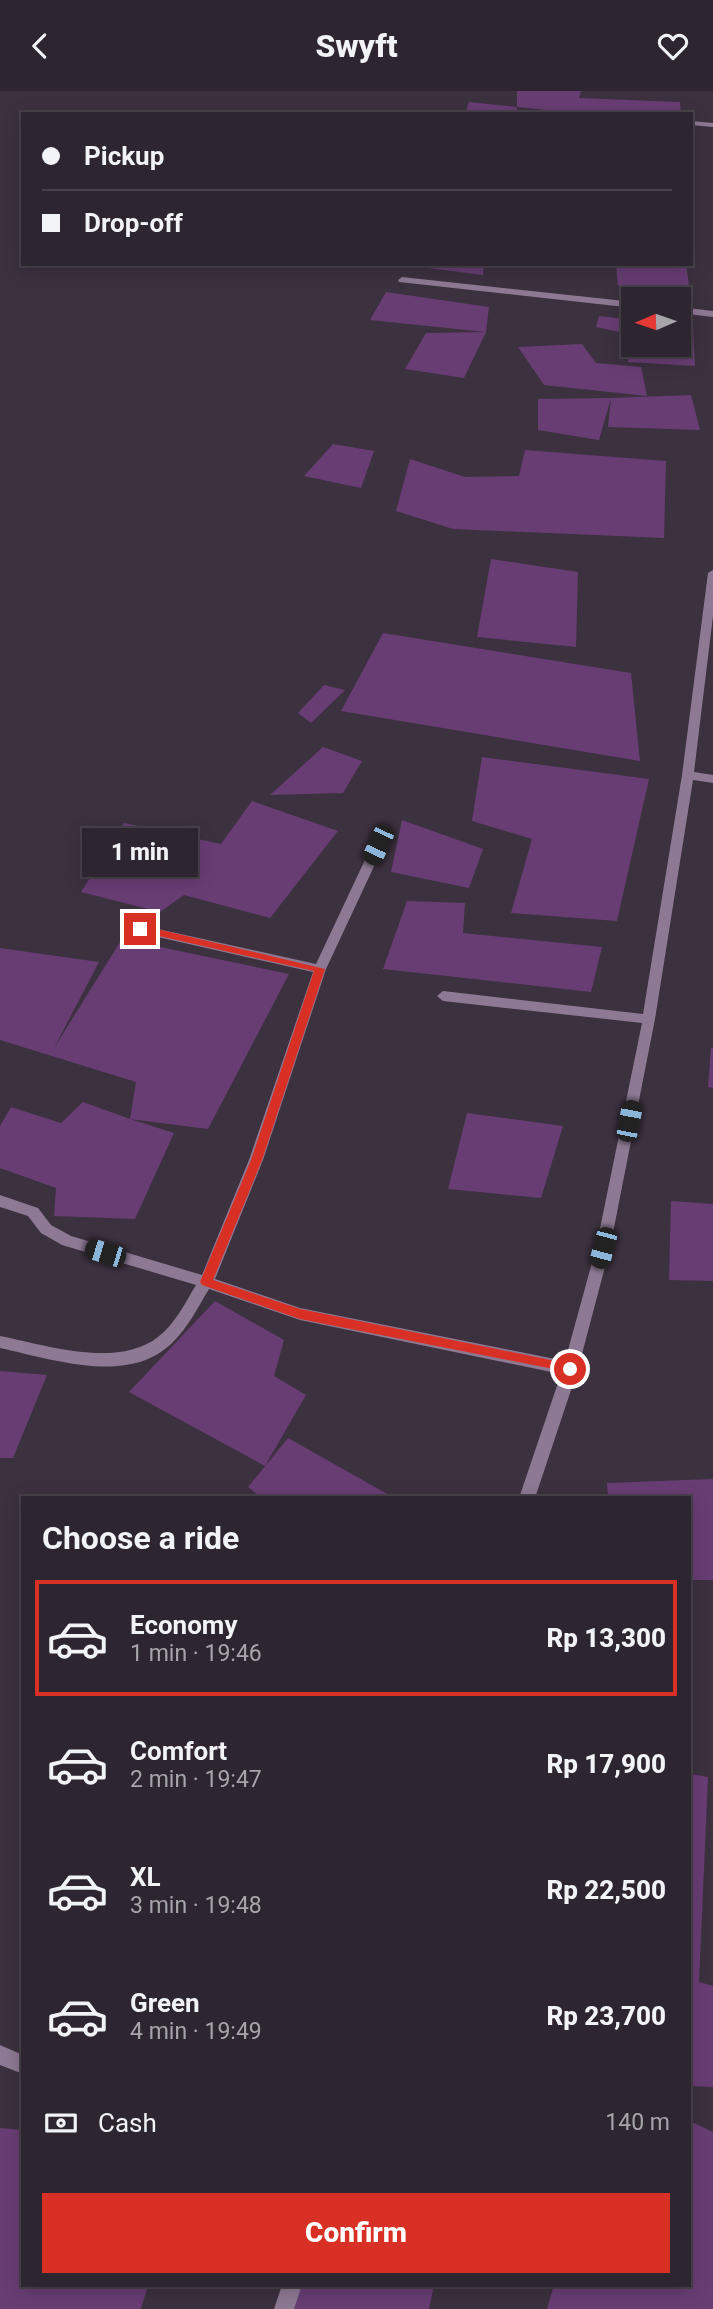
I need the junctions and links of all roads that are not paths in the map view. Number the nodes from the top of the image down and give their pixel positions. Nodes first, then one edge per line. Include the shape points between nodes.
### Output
1 (693, 123) edge
2 (713, 125) edge
3 (402, 280) dead end
4 (621, 304) edge
5 (691, 311) edge
6 (713, 314) edge
7 (713, 573) edge
8 (688, 775) junction
9 (713, 779) edge
10 (378, 845) dead end
11 (140, 929) dead end
12 (320, 969) junction
13 (443, 996) dead end
14 (649, 1019) junction
15 (0, 1201) edge
16 (206, 1282) junction
17 (0, 1342) edge
18 (570, 1369) junction
19 (528, 1496) edge
20 (0, 2055) edge
21 (21, 2064) edge
22 (291, 2287) edge
23 (284, 2309) edge

1 - 2 street
3 - 4 street
5 - 6 street
7 - 8 street
8 - 9 street
8 - 14 street
10 - 12 street
11 - 12 street
12 - 16 street via 256,1160
13 - 14 street
14 - 18 street via 603,1248
15 - 16 street via 33,1212 46,1229 67,1241
16 - 17 street via 163,1343 130,1360
16 - 18 street via 300,1314
18 - 19 street
20 - 21 street
22 - 23 street

